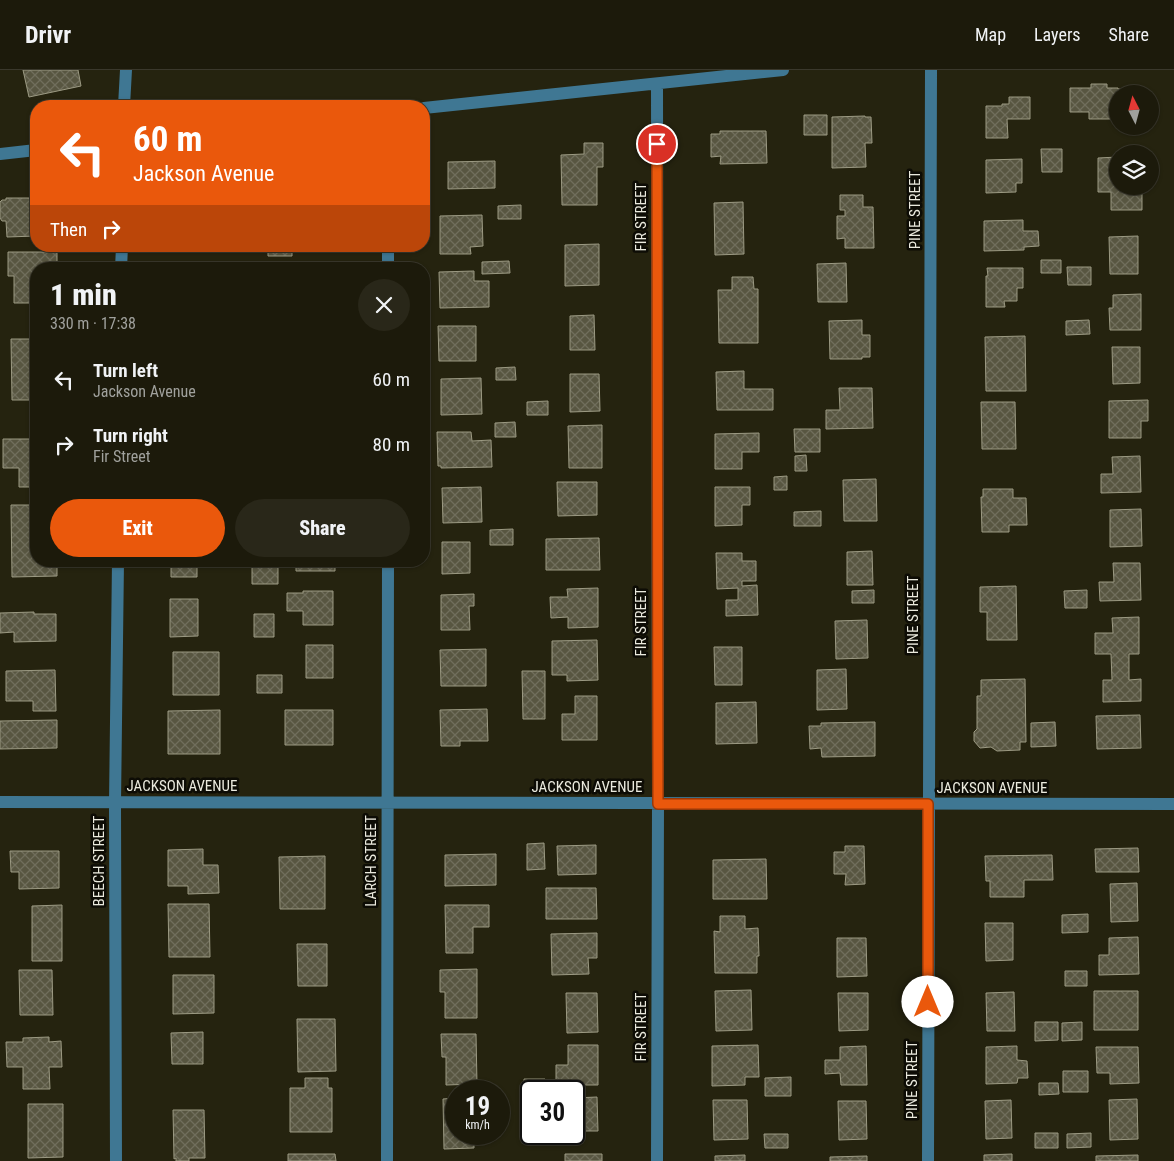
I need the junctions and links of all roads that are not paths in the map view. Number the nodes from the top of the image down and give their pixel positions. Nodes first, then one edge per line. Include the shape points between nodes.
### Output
1 (126, 70) edge
2 (783, 70) edge
3 (931, 70) edge
4 (657, 84) junction
5 (124, 100) edge
6 (430, 107) edge
7 (30, 151) edge
8 (0, 154) edge
9 (118, 567) edge
10 (388, 567) edge
11 (0, 802) edge
12 (115, 803) junction
13 (387, 803) junction
14 (658, 804) junction
15 (928, 804) junction
16 (1174, 804) edge
17 (116, 1161) edge
18 (387, 1161) edge
19 (657, 1161) edge
20 (928, 1161) edge

1 - 5 street
2 - 4 street
3 - 15 street, PINE STREET
4 - 6 street
4 - 14 street, FIR STREET
7 - 8 street
9 - 12 street, BEECH STREET
10 - 13 street, LARCH STREET
11 - 12 street, JACKSON AVENUE
12 - 13 street, JACKSON AVENUE
12 - 17 street, BEECH STREET
13 - 14 street, JACKSON AVENUE
13 - 18 street, LARCH STREET
14 - 15 street, JACKSON AVENUE
14 - 19 street, FIR STREET
15 - 16 street, JACKSON AVENUE
15 - 20 street, PINE STREET

